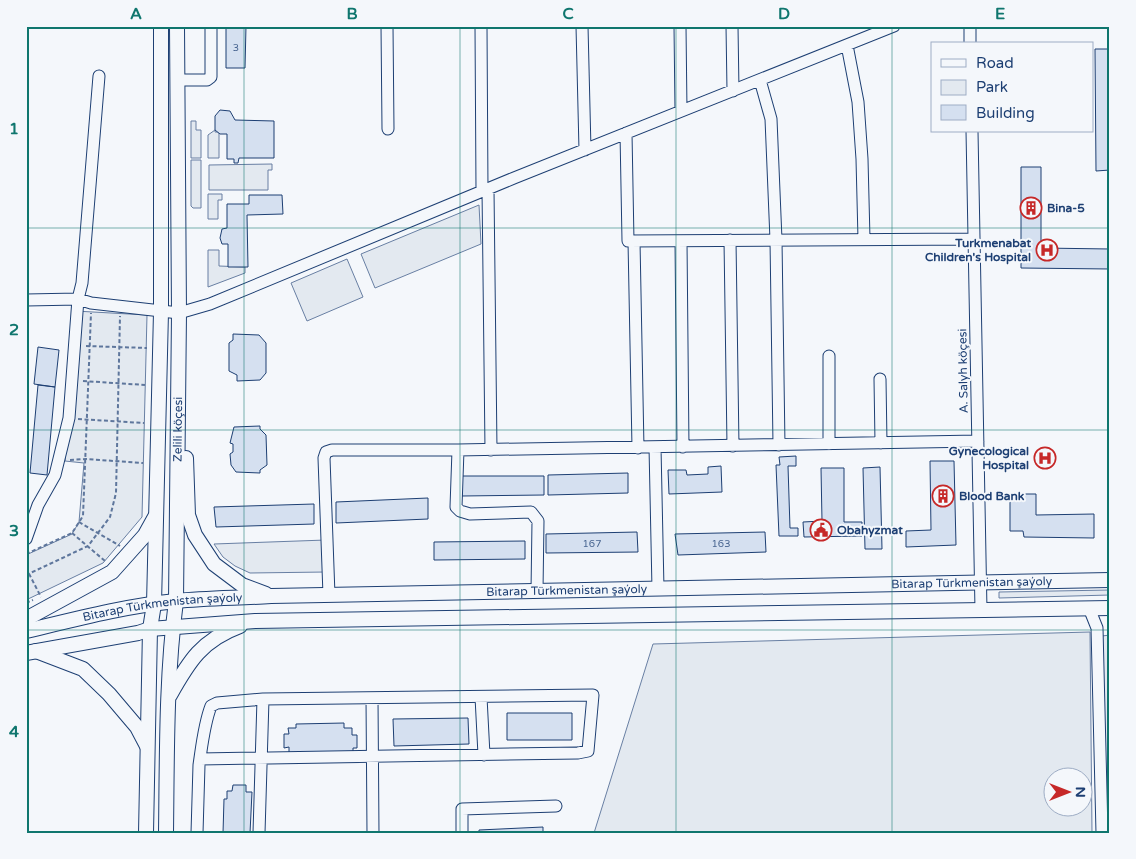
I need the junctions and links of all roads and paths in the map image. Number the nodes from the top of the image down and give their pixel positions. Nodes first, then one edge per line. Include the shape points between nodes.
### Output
1 (161, 26) edge
2 (177, 26) edge
3 (211, 26) edge
4 (387, 26) edge
5 (481, 26) edge
6 (582, 26) edge
7 (680, 26) edge
8 (732, 26) edge
9 (894, 26) edge
10 (970, 26) edge
11 (970, 42) edge
12 (847, 45) junction
13 (99, 76) dead end
14 (178, 80) junction
15 (760, 80) junction
16 (733, 91) junction
17 (681, 111) junction
18 (388, 129) dead end
19 (972, 132) edge
20 (626, 133) junction
21 (585, 150) junction
22 (485, 190) junction
23 (864, 239) junction
24 (974, 239) junction
25 (681, 240) junction
26 (730, 240) junction
27 (776, 240) junction
28 (634, 241) junction
29 (78, 299) junction
30 (26, 300) edge
31 (91, 303) junction
32 (121, 306) junction
33 (161, 312) junction
34 (178, 313) junction
35 (73, 345) junction
36 (90, 346) junction
37 (119, 347) junction
38 (147, 348) dead end
39 (829, 356) dead end
40 (880, 379) dead end
41 (71, 380) junction
42 (89, 382) junction
43 (118, 384) junction
44 (145, 385) dead end
45 (69, 418) junction
46 (88, 420) junction
47 (118, 422) junction
48 (144, 423) dead end
49 (978, 441) junction
50 (881, 443) junction
51 (829, 444) junction
52 (177, 445) junction
53 (779, 445) junction
54 (733, 446) junction
55 (655, 447) junction
56 (683, 447) junction
57 (638, 448) junction
58 (458, 450) junction
59 (491, 450) junction
60 (86, 459) junction
61 (65, 461) dead end
62 (116, 461) junction
63 (143, 463) dead end
64 (156, 514) junction
65 (80, 522) junction
66 (98, 533) junction
67 (72, 534) junction
68 (26, 539) edge
69 (88, 546) junction
70 (116, 551) dead end
71 (26, 554) edge
72 (110, 556) dead end
73 (26, 568) edge
74 (30, 573) junction
75 (26, 575) edge
76 (1110, 580) edge
77 (980, 583) junction
78 (658, 589) junction
79 (537, 591) junction
80 (329, 595) junction
81 (271, 596) junction
82 (176, 601) junction
83 (26, 603) edge
84 (154, 604) junction
85 (1089, 608) junction
86 (1110, 608) edge
87 (981, 610) junction
88 (26, 619) edge
89 (254, 620) junction
90 (173, 627) junction
91 (150, 629) junction
92 (26, 631) edge
93 (31, 652) edge
94 (481, 697) junction
95 (169, 698) junction
96 (372, 698) junction
97 (262, 699) junction
98 (148, 748) junction
99 (484, 755) junction
100 (373, 756) junction
101 (261, 758) junction
102 (200, 759) junction
103 (556, 806) dead end
104 (146, 833) edge
105 (166, 833) edge
106 (197, 833) edge
107 (259, 833) edge
108 (373, 833) edge
109 (462, 833) edge
110 (1102, 833) edge

1 - 33 main road, Zelili köçesi
2 - 14 main road, Zelili köçesi
3 - 14 street via 211,77 207,80
4 - 18 street
5 - 22 street
6 - 21 street
7 - 17 street
8 - 16 street
9 - 12 street
10 - 11 street
12 - 15 street
12 - 23 street via 858,102
13 - 29 street
14 - 34 main road, Zelili köçesi
15 - 16 street
15 - 27 street via 771,118
16 - 17 street
17 - 20 street
19 - 24 street, A. Salyh köçesi
20 - 21 street
20 - 28 street via 628,241
21 - 22 street
22 - 34 street via 210,304
22 - 59 street
23 - 24 street
23 - 27 street
24 - 49 street, A. Salyh köçesi
25 - 26 street
25 - 28 street
25 - 56 street
26 - 27 street
26 - 54 street
27 - 53 street
28 - 57 street
29 - 30 street
29 - 31 street
29 - 35 street
31 - 32 street
31 - 36 path
32 - 33 street
32 - 37 path
33 - 34 street
33 - 64 main road, Zelili köçesi
34 - 52 main road, Zelili köçesi
35 - 36 path
35 - 41 street
36 - 37 path
36 - 42 path
37 - 38 path
37 - 43 path
39 - 51 street
40 - 50 street
41 - 42 path
41 - 45 street
42 - 43 path
42 - 46 path
43 - 44 path
43 - 47 path
45 - 46 path
45 - 68 street via 55,475 38,505
46 - 47 path
46 - 60 path
47 - 48 path
47 - 62 path
49 - 50 street
49 - 77 street, A. Salyh köçesi
50 - 51 street
51 - 53 street
52 - 81 main road via 186,452 188,515 195,534 214,564 242,585
52 - 82 main road, Zelili köçesi
53 - 54 street
54 - 56 street
55 - 56 street
55 - 57 street
55 - 78 street
57 - 59 street
58 - 59 street
58 - 79 street via 456,506 460,511 470,514 531,512 538,521
58 - 80 street via 326,452
60 - 61 path
60 - 62 path
60 - 65 path
62 - 63 path
62 - 66 path via 116,493 110,517
64 - 84 main road, Zelili köçesi
64 - 88 main road via 146,534 112,572
65 - 66 path
65 - 67 path
66 - 69 path
66 - 70 path via 121,546
67 - 69 path
67 - 71 path
69 - 72 path via 104,562
69 - 74 path
73 - 74 path
74 - 75 path
74 - 83 path via 41,597
76 - 77 main road, Bitarap Türkmenistan şaýoly
77 - 78 main road, Bitarap Türkmenistan şaýoly
77 - 87 street, A. Salyh köçesi
78 - 79 main road, Bitarap Türkmenistan şaýoly
79 - 80 main road, Bitarap Türkmenistan şaýoly
80 - 81 main road, Bitarap Türkmenistan şaýoly
81 - 82 main road, Bitarap Türkmenistan şaýoly
82 - 84 main road, Bitarap Türkmenistan şaýoly
82 - 90 main road, Zelili köçesi
84 - 91 main road, Zelili köçesi
84 - 92 main road, Bitarap Türkmenistan şaýoly
85 - 86 main road, Bitarap Türkmenistan şaýoly
85 - 87 main road, Bitarap Türkmenistan şaýoly
85 - 110 street via 1097,628
87 - 89 main road, Bitarap Türkmenistan şaýoly
89 - 90 main road, Bitarap Türkmenistan şaýoly
89 - 95 main road via 224,632 202,647 180,676
90 - 91 main road, Bitarap Türkmenistan şaýoly
90 - 95 main road, Zelili köçesi
91 - 93 main road, Bitarap Türkmenistan şaýoly
91 - 98 main road, Zelili köçesi
93 - 98 main road via 83,669 137,727
94 - 96 street
94 - 99 street
94 - 99 street via 593,695 588,751 578,754
95 - 105 main road, Zelili köçesi
96 - 97 street
96 - 100 street
97 - 101 street
97 - 102 street via 224,701 211,706 204,727
98 - 104 main road, Zelili köçesi
99 - 100 street
100 - 101 street
100 - 108 street
101 - 102 street
101 - 107 street
102 - 106 street
103 - 109 street via 462,810

